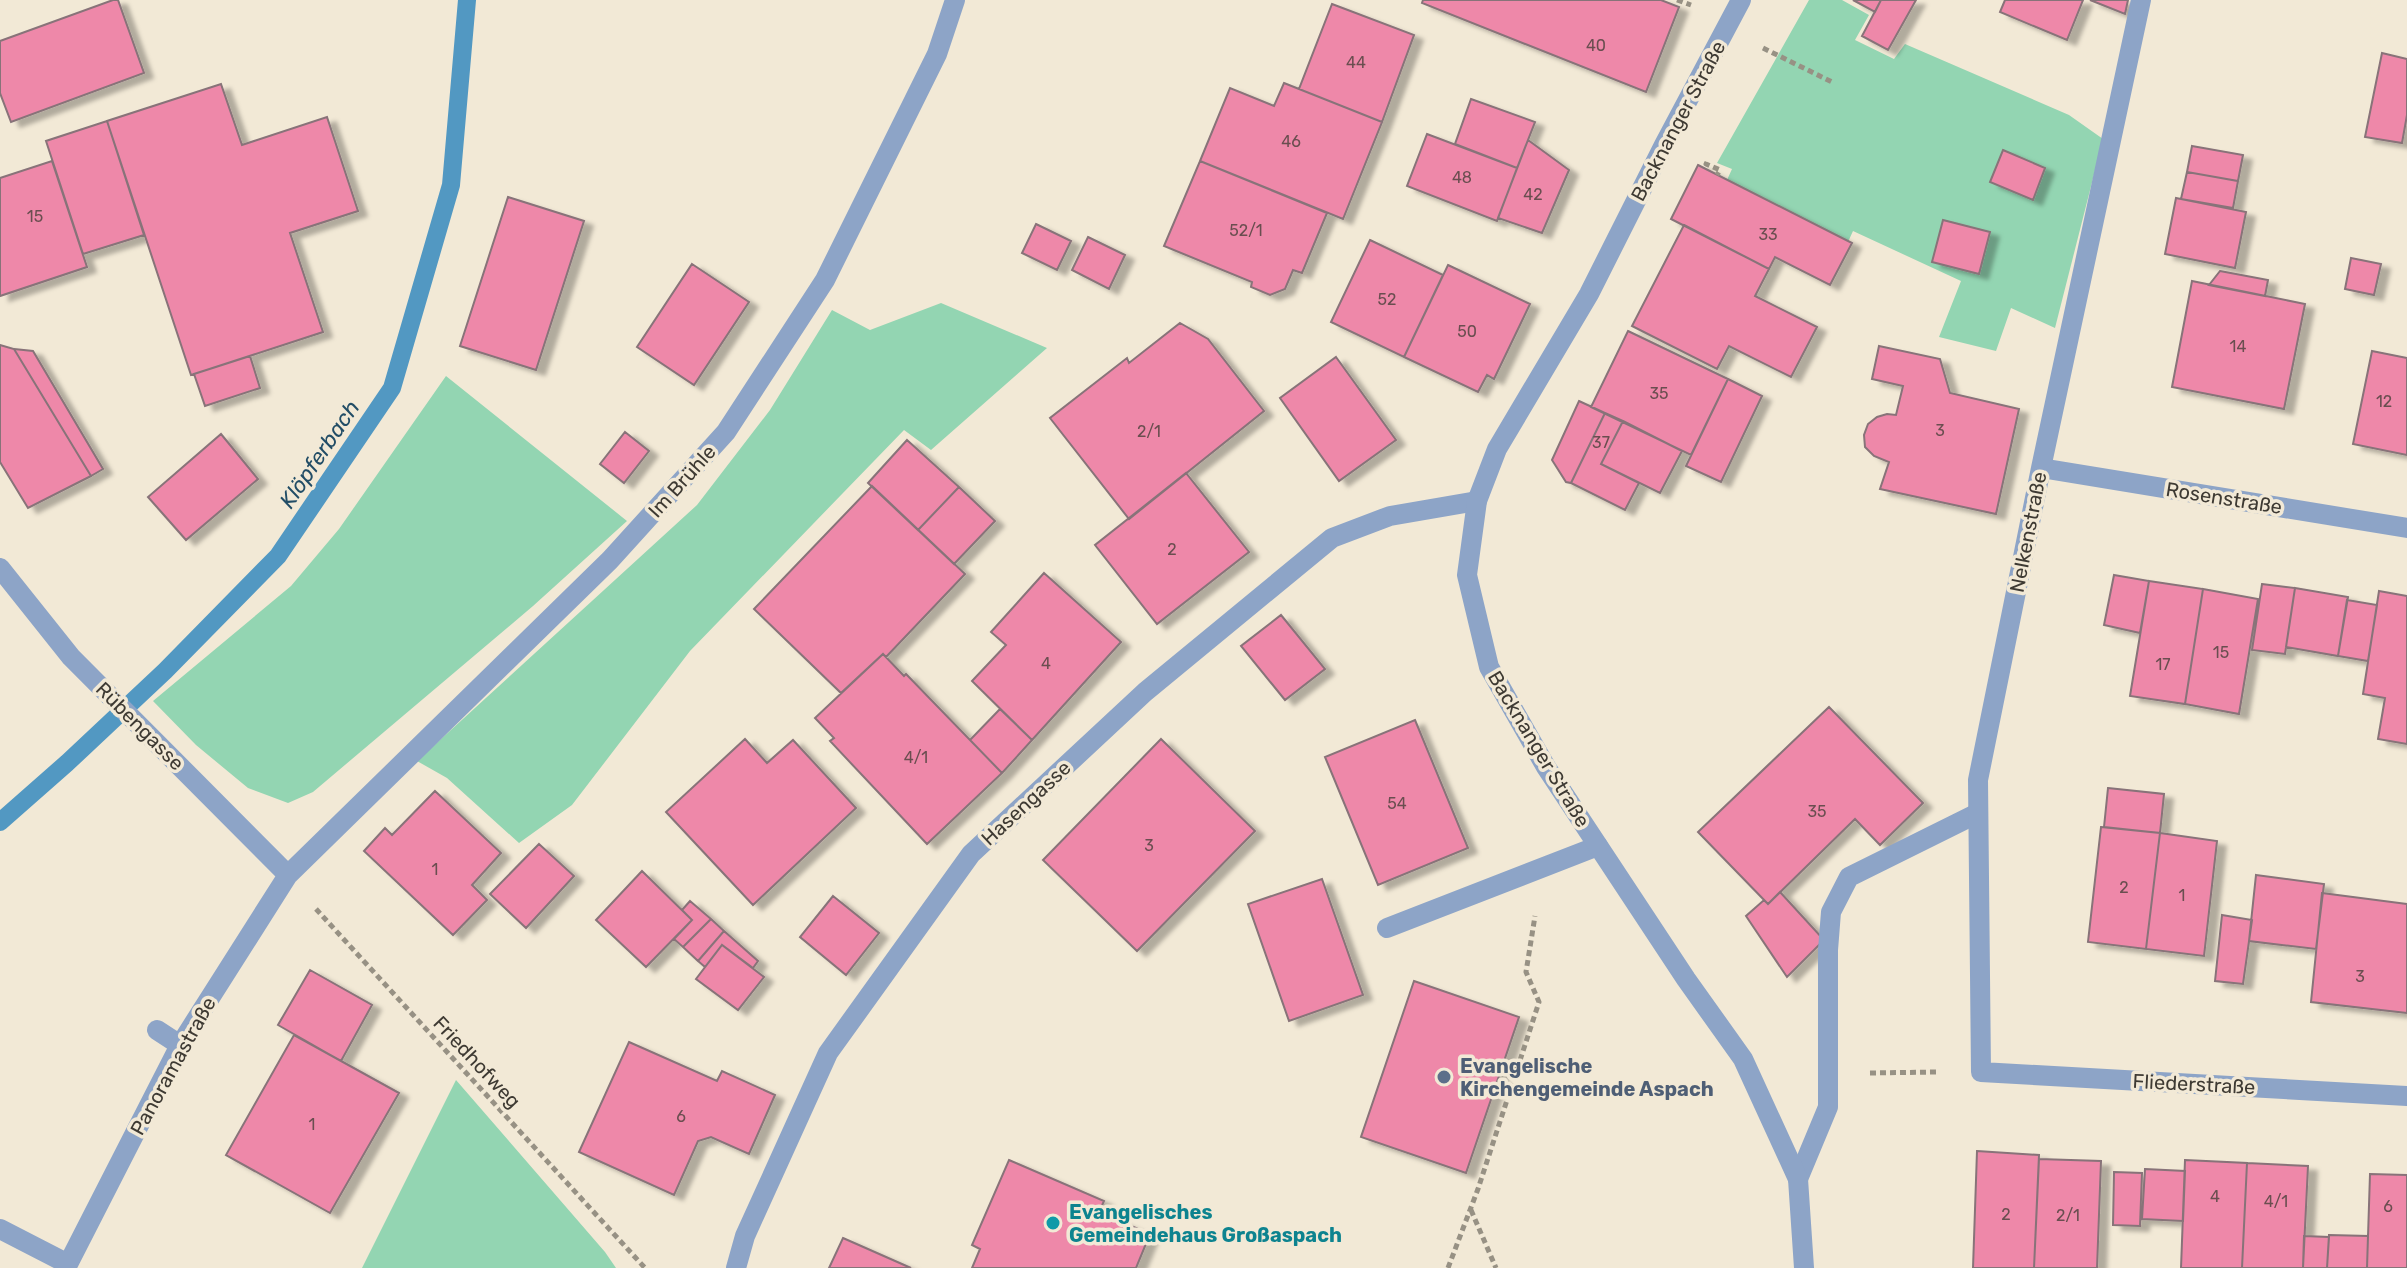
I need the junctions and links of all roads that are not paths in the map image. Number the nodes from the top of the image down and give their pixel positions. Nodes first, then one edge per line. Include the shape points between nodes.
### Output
1 (955, 0) edge
2 (1741, 0) edge
3 (2141, 0) edge
4 (2041, 468) junction
5 (1477, 501) junction
6 (2407, 528) edge
7 (0, 568) edge
8 (1978, 813) junction
9 (1598, 846) junction
10 (288, 875) junction
11 (1387, 928) dead end
12 (157, 1030) dead end
13 (180, 1045) junction
14 (1981, 1072) joint
15 (2407, 1096) edge
16 (1798, 1179) junction
17 (0, 1229) edge
18 (67, 1266) edge
19 (736, 1268) edge
20 (1804, 1268) edge

1 - 10 street, Im Brühle via 937,54 825,280 726,432 610,560
2 - 5 street, Backnanger Straße via 1589,294 1497,449
3 - 4 street, Nelkenstraße
4 - 6 street, Rosenstraße
4 - 8 street, Nelkenstraße via 1978,780
5 - 9 street, Backnanger Straße via 1467,575 1489,667
5 - 19 street, Hasengasse via 1390,516 1332,538 1145,692 971,854 828,1053 745,1236
7 - 10 street, Rübengasse via 71,657
8 - 14 street, Nelkenstraße
8 - 16 street via 1849,877 1831,912 1828,1107
9 - 11 street
9 - 16 street, Backnanger Straße via 1743,1059
10 - 13 street, Panoramastraße
12 - 13 street
13 - 18 street, Panoramastraße
14 - 15 street, Fliederstraße
16 - 20 street, Backnanger Straße
17 - 18 street, Panoramastraße

